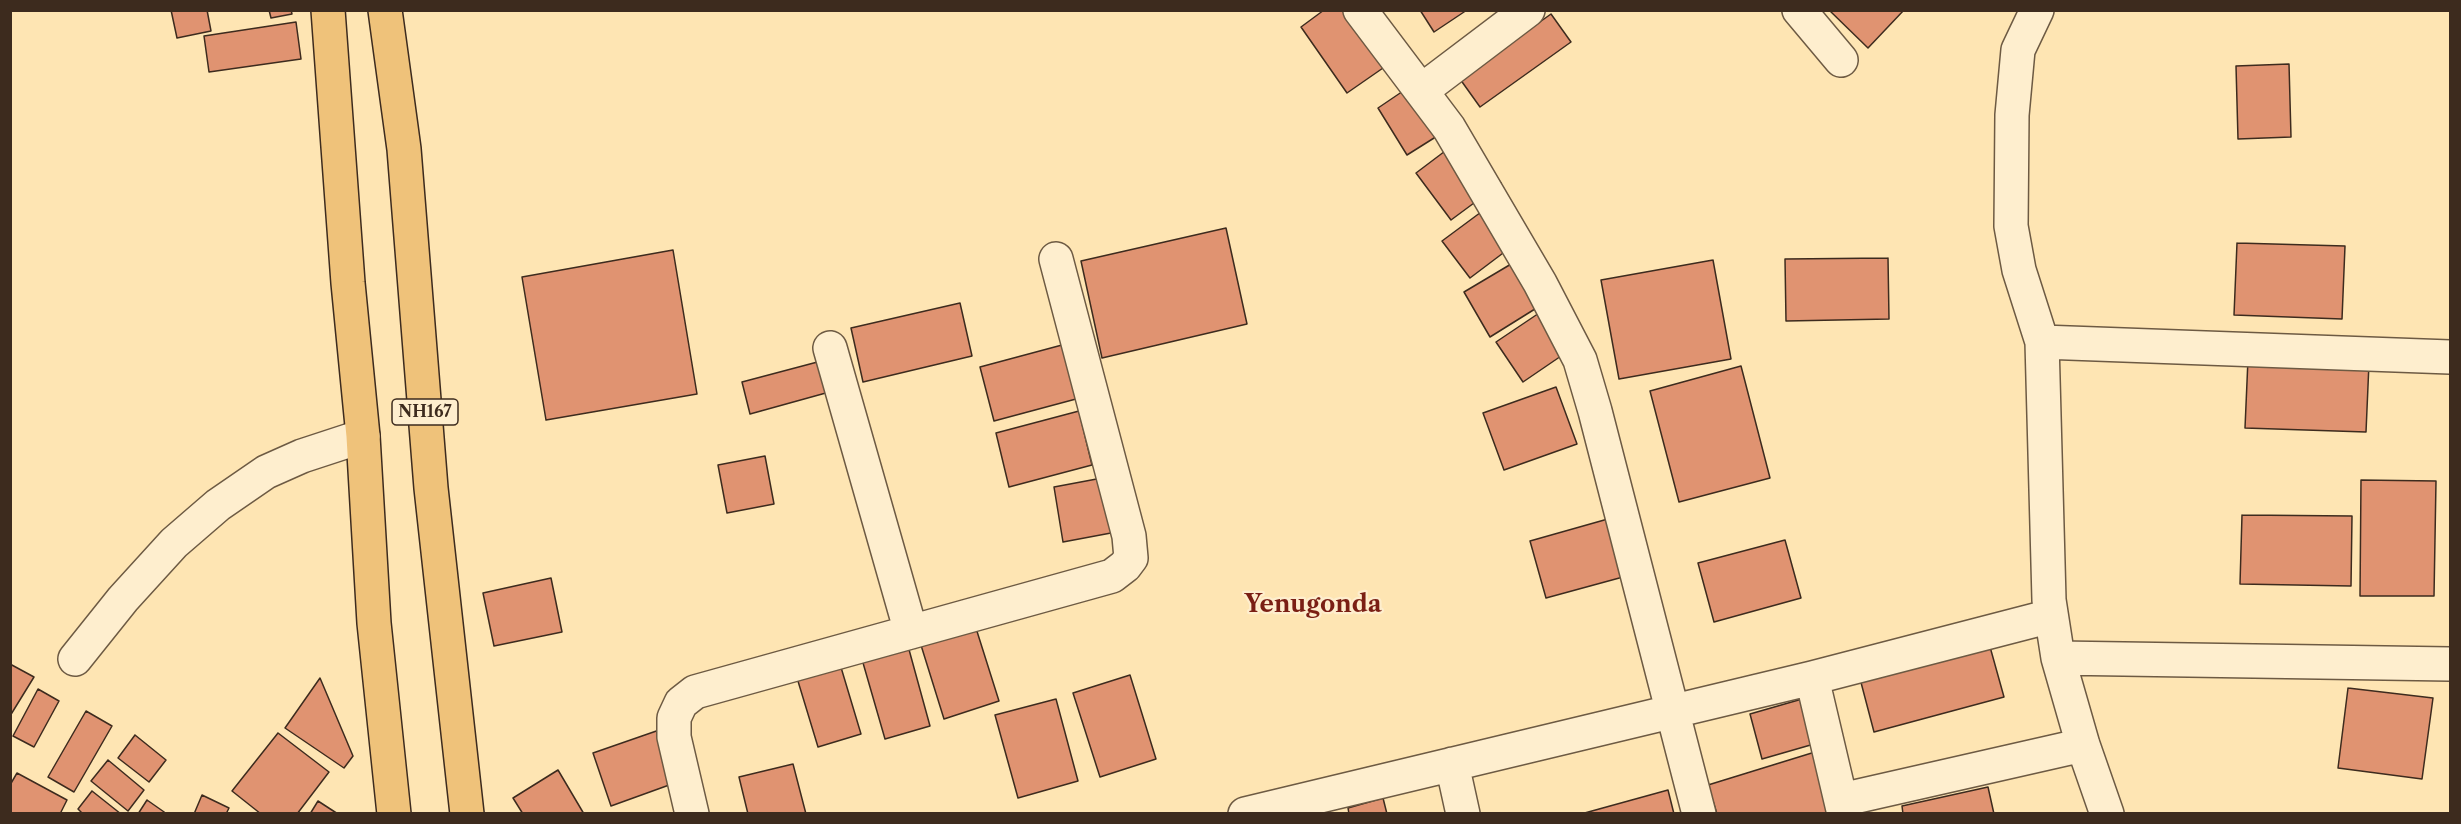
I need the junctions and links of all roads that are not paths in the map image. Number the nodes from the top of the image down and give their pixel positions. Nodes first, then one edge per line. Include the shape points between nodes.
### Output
1 (328, 10) edge
2 (385, 10) edge
3 (1360, 10) edge
4 (1528, 10) edge
5 (1799, 10) edge
6 (2037, 10) edge
7 (1841, 60) dead end
8 (1421, 91) junction
9 (1056, 259) dead end
10 (2042, 342) junction
11 (830, 348) dead end
12 (2451, 357) edge
13 (363, 436) junction
14 (2051, 616) junction
15 (911, 632) junction
16 (2058, 658) junction
17 (75, 659) dead end
18 (2451, 664) edge
19 (1812, 678) junction
20 (1674, 711) junction
21 (2083, 745) junction
22 (1452, 764) junction
23 (1843, 807) edge
24 (394, 813) edge
25 (467, 813) edge
26 (692, 813) edge
27 (1245, 813) edge
28 (1462, 813) edge
29 (1699, 813) edge
30 (2108, 813) edge

1 - 13 highway
2 - 25 highway, NH167 via 404,149 430,488
3 - 8 street
4 - 8 street
5 - 7 street
6 - 10 street via 2018,50 2012,114 2011,226 2019,270
8 - 20 street via 1449,128 1494,203 1580,360
9 - 15 street via 1129,536 1131,558 1112,576
10 - 12 street
10 - 14 street
11 - 15 street
13 - 17 street via 266,472 218,505 174,543 123,598
13 - 24 highway via 374,623
14 - 16 street
14 - 19 street
15 - 26 street via 695,692 681,703 674,718 674,736
16 - 18 street
16 - 21 street
19 - 20 street
19 - 23 street
20 - 22 street
20 - 29 street
21 - 23 street
21 - 30 street
22 - 27 street
22 - 28 street

